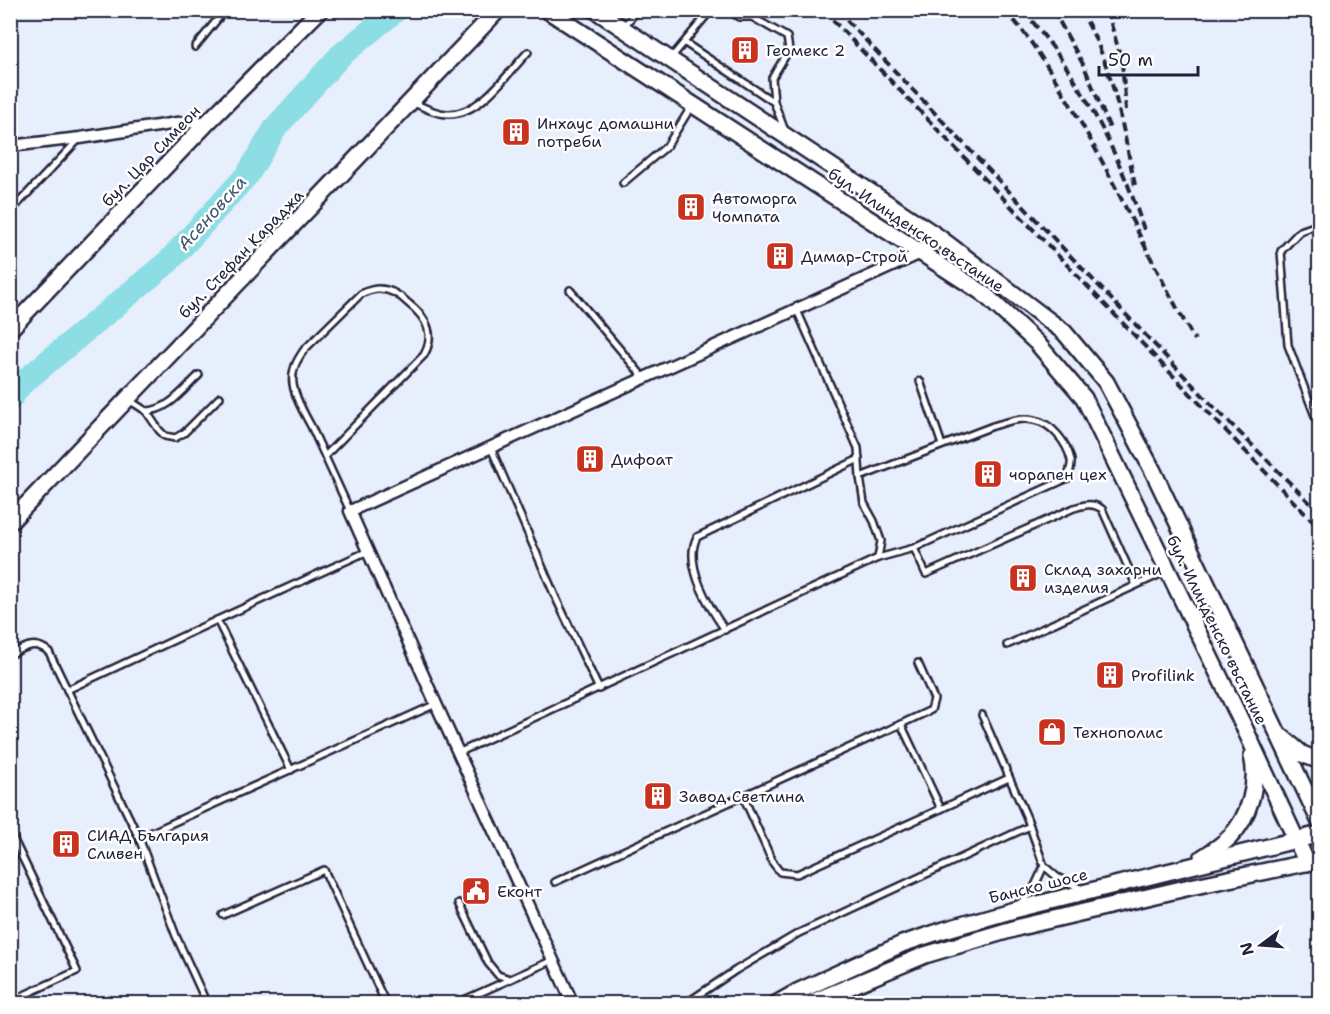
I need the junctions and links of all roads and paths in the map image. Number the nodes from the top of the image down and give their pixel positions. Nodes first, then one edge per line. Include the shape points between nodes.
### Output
1 (225, 10) edge
2 (320, 10) edge
3 (498, 10) edge
4 (547, 10) edge
5 (595, 10) edge
6 (638, 10) edge
7 (711, 10) edge
8 (728, 10) edge
9 (622, 28) junction
10 (685, 43) junction
11 (195, 47) dead end
12 (528, 52) dead end
13 (670, 60) junction
14 (411, 102) junction
15 (774, 102) junction
16 (693, 105) junction
17 (206, 124) junction
18 (80, 138) junction
19 (788, 138) junction
20 (10, 146) edge
21 (623, 183) dead end
22 (10, 212) edge
23 (1320, 224) edge
24 (937, 236) junction
25 (921, 253) junction
26 (570, 290) dead end
27 (796, 308) junction
28 (10, 329) edge
29 (199, 375) dead end
30 (644, 378) junction
31 (920, 381) dead end
32 (220, 397) dead end
33 (127, 399) junction
34 (146, 411) junction
35 (1320, 429) edge
36 (942, 445) junction
37 (491, 447) junction
38 (325, 456) junction
39 (859, 459) junction
40 (860, 477) junction
41 (350, 511) junction
42 (10, 522) edge
43 (914, 548) junction
44 (368, 551) junction
45 (878, 558) junction
46 (1168, 570) junction
47 (1136, 585) junction
48 (217, 620) junction
49 (724, 630) junction
50 (1007, 645) dead end
51 (10, 655) edge
52 (918, 663) dead end
53 (599, 689) junction
54 (67, 690) junction
55 (436, 704) junction
56 (982, 715) dead end
57 (901, 724) junction
58 (1244, 727) junction
59 (1277, 732) junction
60 (459, 753) junction
61 (1320, 761) edge
62 (291, 770) junction
63 (1009, 778) junction
64 (743, 796) junction
65 (941, 809) junction
66 (1320, 822) edge
67 (1030, 826) junction
68 (10, 832) edge
69 (1320, 834) edge
70 (139, 838) junction
71 (1296, 839) junction
72 (1313, 862) edge
73 (1196, 863) junction
74 (1044, 866) junction
75 (555, 882) dead end
76 (1089, 892) junction
77 (459, 903) dead end
78 (1014, 910) junction
79 (223, 915) dead end
80 (553, 960) junction
81 (510, 979) junction
82 (13, 1000) dead end
83 (207, 1004) edge
84 (386, 1004) edge
85 (455, 1004) edge
86 (573, 1004) edge
87 (686, 1004) edge
88 (776, 1004) edge
89 (808, 1004) edge

1 - 11 lane
2 - 17 main road, бул. Цар Симеон
3 - 14 main road, бул. Стефан Караджа
4 - 16 main road, бул. Илинденско въстание
5 - 9 main road, бул. Илинденско въстание
6 - 9 lane
7 - 10 lane
8 - 15 lane via 739,17 752,17 787,36 789,50 772,78
9 - 13 main road, бул. Илинденско въстание
10 - 13 lane
10 - 15 lane
12 - 14 lane via 485,99 467,110 449,115
13 - 19 main road, бул. Илинденско въстание
14 - 33 main road, бул. Стефан Караджа
15 - 19 lane
16 - 21 lane via 667,146
16 - 25 main road, бул. Илинденско въстание
17 - 18 street via 177,123
17 - 28 main road, бул. Цар Симеон
18 - 20 street
18 - 22 lane
19 - 24 main road, бул. Илинденско въстание
23 - 35 lane via 1300,231 1281,251 1288,345
24 - 25 street
24 - 59 main road, бул. Илинденско въстание via 1064,332 1106,382 1154,471
25 - 27 street
25 - 46 main road, бул. Илинденско въстание via 983,293 1037,343 1084,398
26 - 30 lane
27 - 30 street
27 - 39 lane via 858,448
29 - 34 lane via 164,408
30 - 37 street
31 - 36 lane
32 - 34 lane via 175,438 165,436
33 - 34 lane
33 - 42 main road, бул. Стефан Караджа
36 - 40 lane
36 - 43 lane via 1015,419 1034,420 1049,426 1072,462 1068,478
37 - 41 street
37 - 53 lane
38 - 38 lane via 296,394 293,370 297,359 361,294 381,288 401,296 427,322 429,346
38 - 41 lane
39 - 40 lane
39 - 49 lane via 697,537 692,561 711,610
40 - 45 lane via 864,502 881,541
41 - 44 street
43 - 45 lane
43 - 47 lane via 926,574 1074,508 1095,504 1102,509
44 - 48 lane
44 - 55 street
45 - 49 lane
46 - 47 lane
46 - 58 main road, бул. Илинденско въстание
47 - 50 lane
48 - 54 lane
48 - 62 lane
49 - 53 lane
51 - 54 lane via 35,644 43,646
52 - 57 lane via 934,705
53 - 60 lane
54 - 70 lane
55 - 60 street
55 - 62 lane
56 - 63 lane
57 - 64 lane
57 - 65 lane
58 - 71 main road, бул. Илинденско въстание
58 - 73 main road via 1255,767 1252,796 1242,823 1228,840
59 - 61 main road via 1302,754
59 - 66 main road, бул. Илинденско въстание
60 - 80 street
62 - 70 lane
63 - 65 lane
63 - 67 lane
64 - 65 lane via 774,863 780,872 788,874 796,874
64 - 75 lane
67 - 74 lane
67 - 87 lane via 799,933
68 - 82 lane via 77,971
69 - 71 main road, Банско шосе
70 - 83 lane
71 - 72 main road, бул. Илинденско въстание
71 - 73 main road, Банско шосе
72 - 89 main road via 1020,927 925,955
73 - 76 main road, Банско шосе
74 - 76 lane
74 - 78 lane via 1033,890
76 - 78 main road, Банско шосе
77 - 81 lane via 488,963 498,975
78 - 88 main road, Банско шосе via 902,944
79 - 84 lane via 324,870
80 - 81 lane
80 - 86 street
81 - 85 lane

